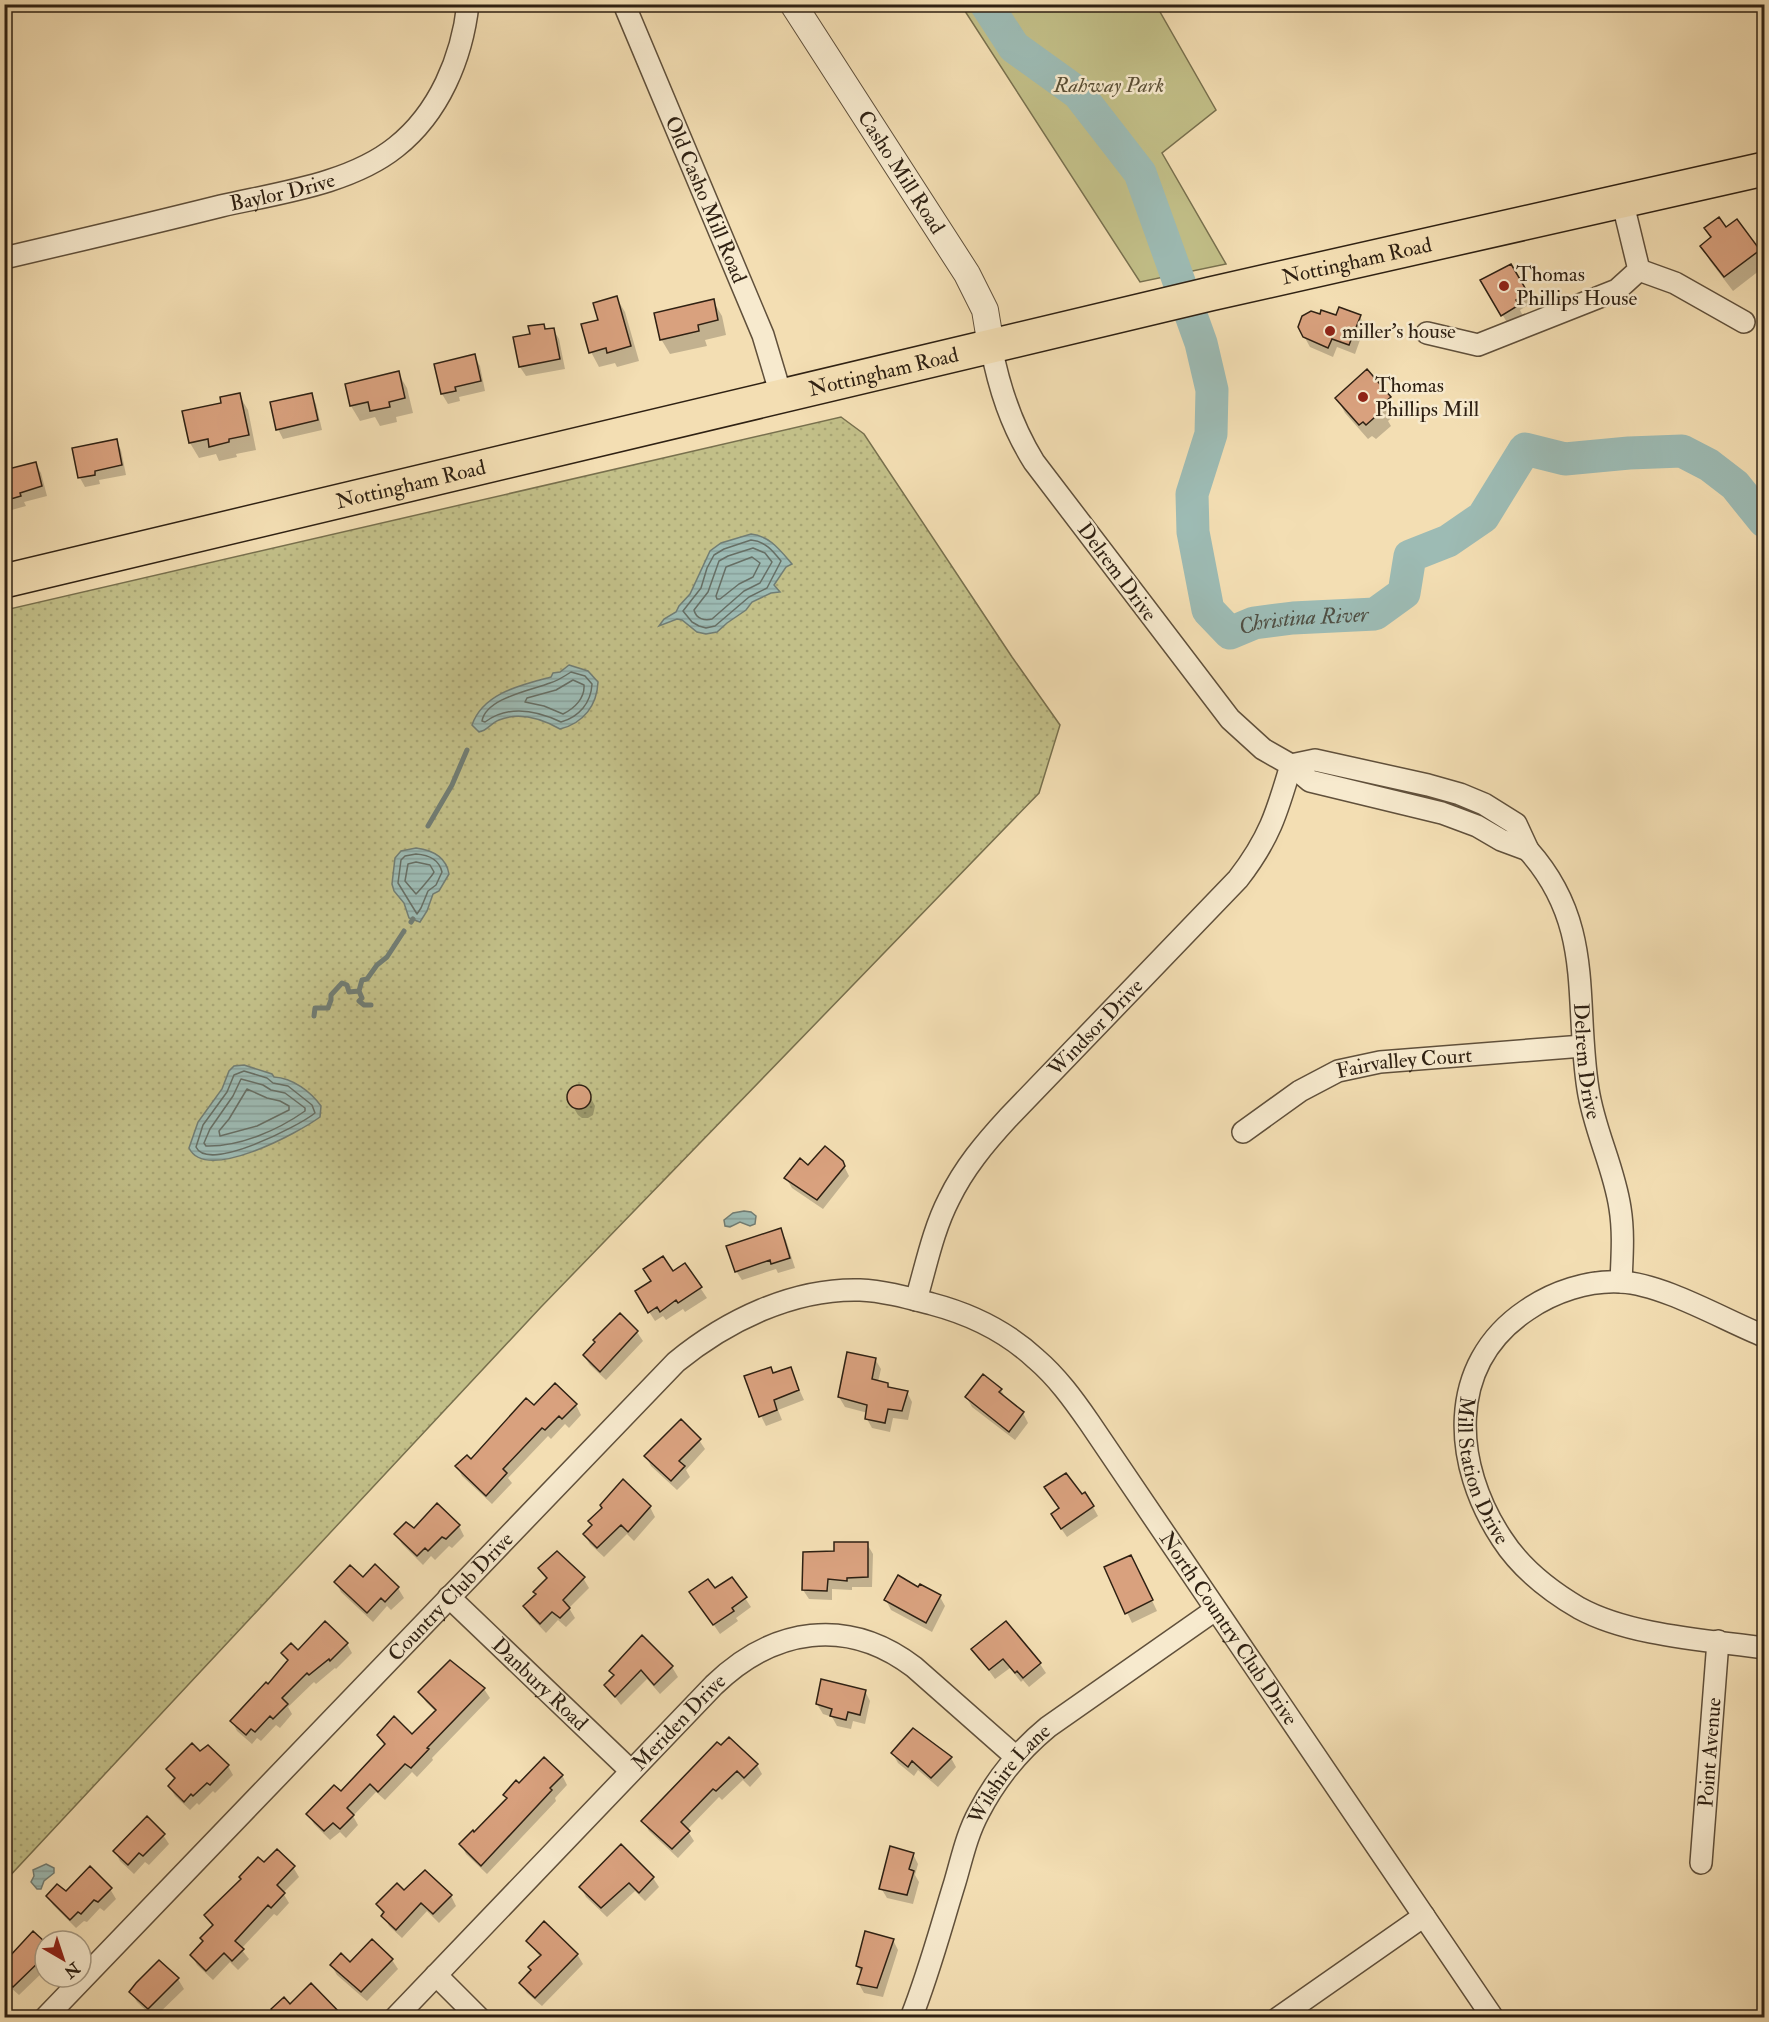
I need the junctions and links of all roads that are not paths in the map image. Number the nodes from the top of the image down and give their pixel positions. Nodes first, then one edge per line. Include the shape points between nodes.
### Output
1 (468, 4) edge
2 (624, 4) edge
3 (793, 4) edge
4 (1764, 169) edge
5 (1622, 200) junction
6 (4, 258) edge
7 (1639, 270) junction
8 (1744, 322) dead end
9 (1427, 333) dead end
10 (991, 346) junction
11 (781, 395) junction
12 (4, 581) edge
13 (1291, 765) junction
14 (1583, 1046) junction
15 (1243, 1132) dead end
16 (1621, 1281) junction
17 (916, 1300) junction
18 (1764, 1336) edge
19 (448, 1597) junction
20 (1215, 1610) junction
21 (1718, 1641) junction
22 (1764, 1648) edge
23 (1016, 1757) junction
24 (631, 1771) junction
25 (1701, 1863) dead end
26 (1424, 1916) junction
27 (436, 1975) junction
28 (45, 2018) edge
29 (395, 2018) edge
30 (479, 2018) edge
31 (911, 2018) edge
32 (1278, 2018) edge
33 (1493, 2018) edge

1 - 6 street, Baylor Drive via 462,41 445,85 403,141 376,161 298,188
2 - 11 street, Old Casho Mill Road via 763,335
3 - 10 street, Casho Mill Road via 971,280 985,310
4 - 5 main road, Nottingham Road
5 - 7 street
5 - 10 main road, Nottingham Road
7 - 8 street via 1675,283
7 - 9 street via 1617,290 1478,345
10 - 11 main road, Nottingham Road
10 - 13 street, Delrem Drive via 1014,429 1034,462 1230,719 1263,749
11 - 12 main road, Nottingham Road
13 - 14 street, Delrem Drive via 1315,760 1428,785 1484,804 1516,824 1527,850 1553,883 1573,932
13 - 17 street, Windsor Drive via 1273,823 1238,879 975,1155 948,1200
14 - 15 street, Fairvalley Court via 1380,1062 1338,1071 1300,1091
14 - 16 street, Delrem Drive via 1594,1117 1620,1207
16 - 18 street, Mill Station Drive via 1676,1297
16 - 21 street, Mill Station Drive via 1561,1292 1539,1302 1502,1331 1476,1369 1467,1394 1467,1461 1488,1516 1503,1541 1558,1594 1600,1618 1623,1625
17 - 19 street, Country Club Drive via 862,1290 830,1292 772,1307 720,1330 652,1384
17 - 20 street, North Country Club Drive via 990,1326 1053,1375
19 - 24 street, Danbury Road
19 - 28 street, Country Club Drive
20 - 23 street, Wilshire Lane via 1073,1708
20 - 26 street, North Country Club Drive
21 - 22 street, Mill Station Drive
21 - 25 street, Point Avenue
23 - 24 street, Meriden Drive via 897,1654 863,1641 817,1635 772,1645 731,1668
23 - 31 street, Wilshire Lane via 977,1814
24 - 27 street, Meriden Drive
26 - 32 street
26 - 33 street, North Country Club Drive
27 - 29 street, Meriden Drive
27 - 30 street

